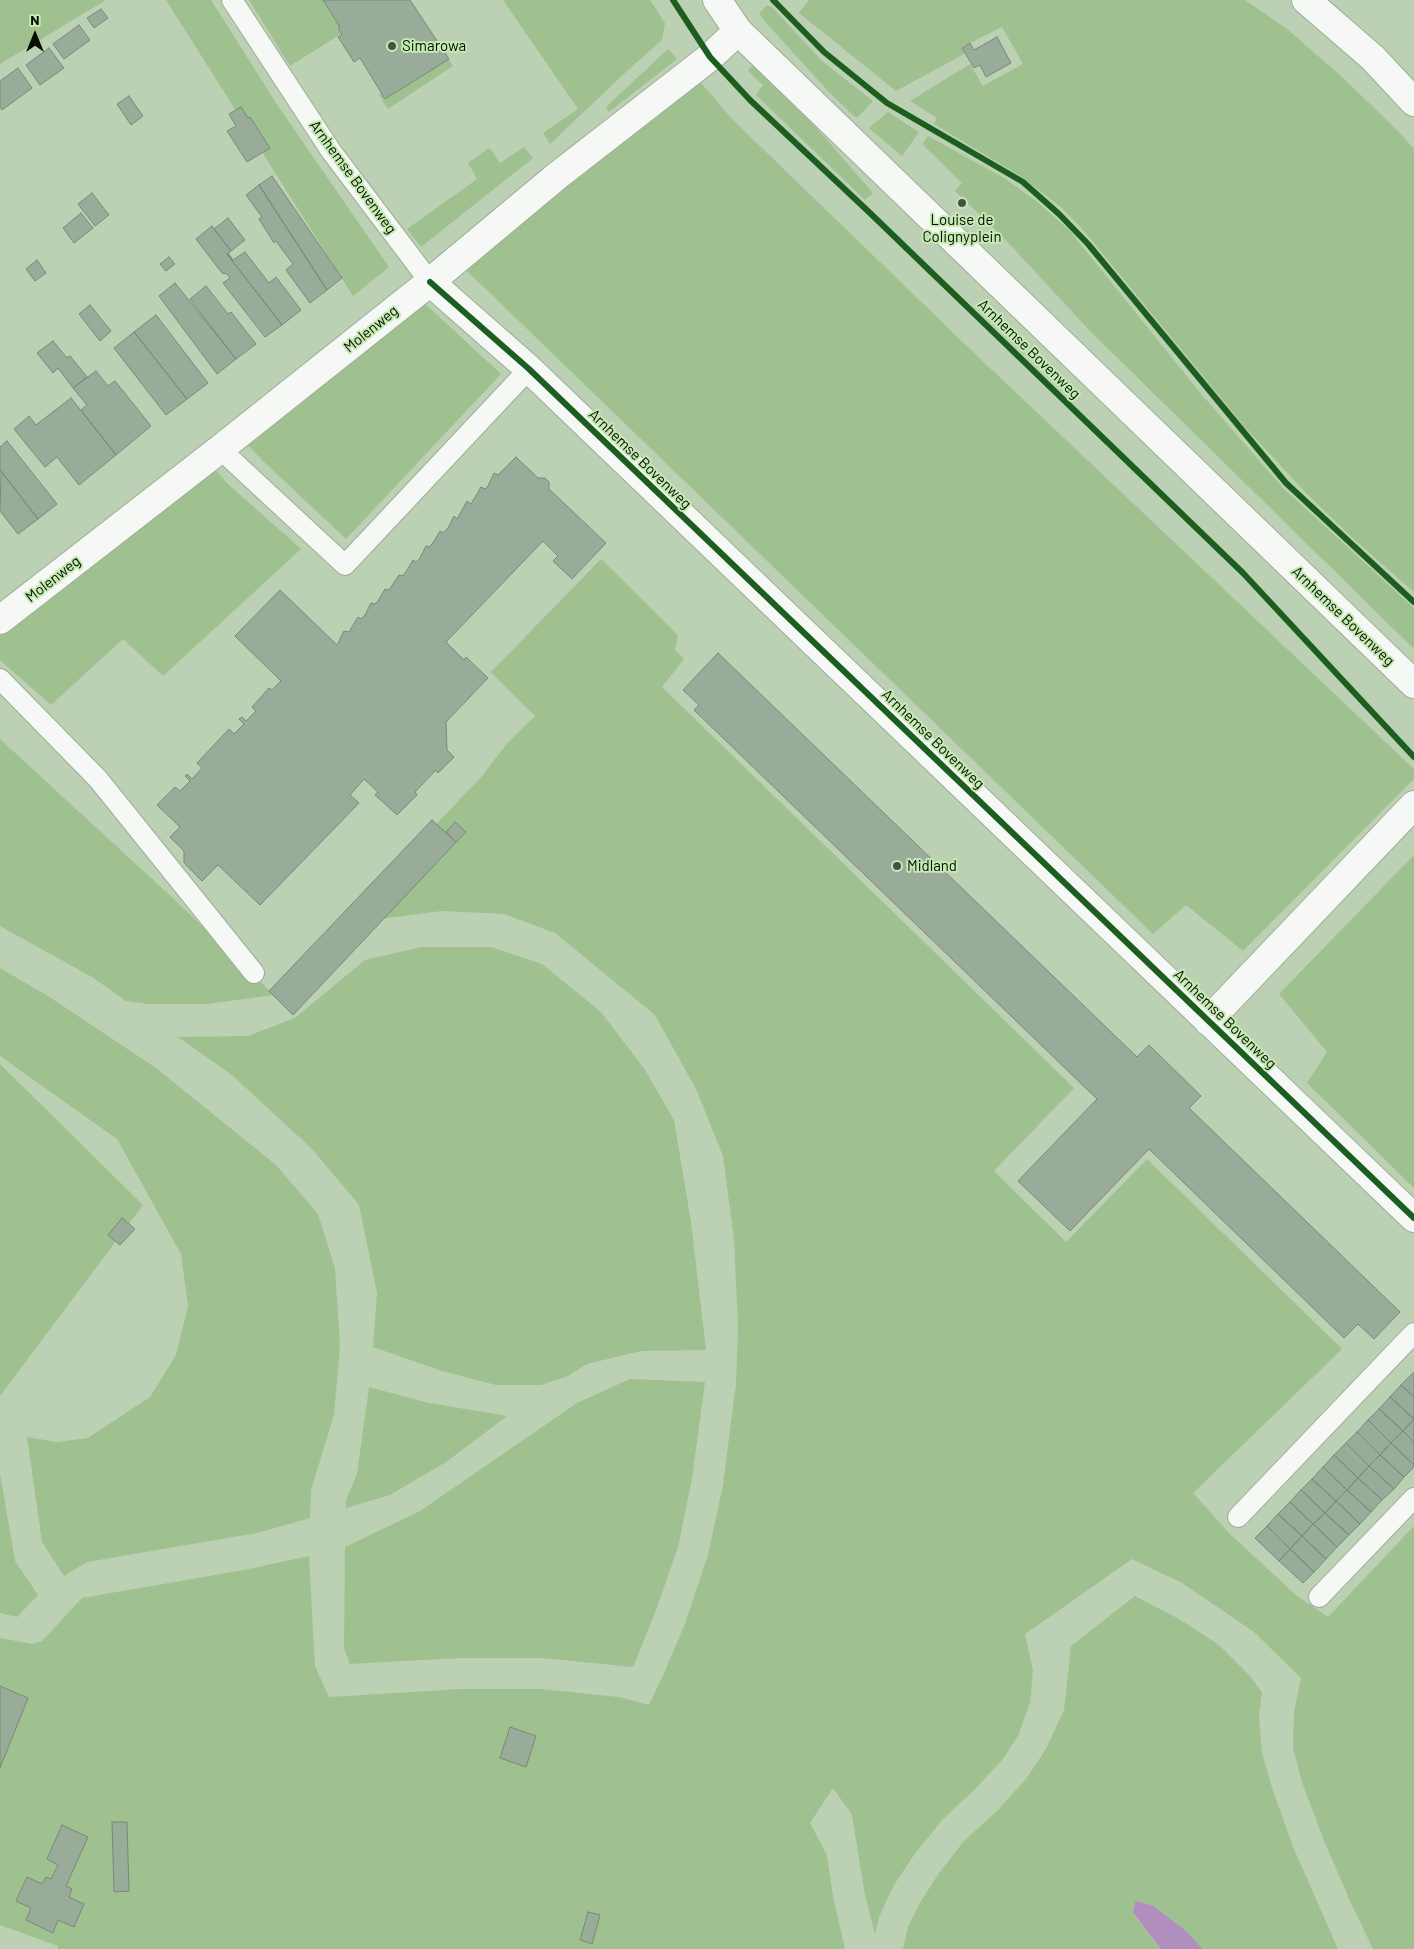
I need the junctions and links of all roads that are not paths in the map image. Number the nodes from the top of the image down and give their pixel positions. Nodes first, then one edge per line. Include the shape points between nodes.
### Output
1 (232, 0) edge
2 (717, 0) edge
3 (1306, 0) edge
4 (738, 31) junction
5 (1414, 102) edge
6 (430, 282) junction
7 (529, 369) junction
8 (220, 449) junction
9 (0, 620) edge
10 (0, 680) edge
11 (1414, 684) edge
12 (1414, 804) edge
13 (254, 973) dead end
14 (1208, 1020) junction
15 (1414, 1218) edge
16 (1414, 1334) edge
17 (1414, 1498) edge
18 (1238, 1517) dead end
19 (1319, 1597) dead end

1 - 6 lane, Arnhemse Bovenweg via 331,151
2 - 4 street, Arnhemse Bovenweg
3 - 5 street via 1373,58
4 - 6 street, Molenweg
4 - 11 street, Arnhemse Bovenweg
6 - 7 street, Arnhemse Bovenweg
6 - 8 street, Molenweg
7 - 8 lane via 345,565
7 - 14 street, Arnhemse Bovenweg
8 - 9 street, Molenweg
10 - 13 lane via 98,778
12 - 14 street, Arnhemse Bovenweg
14 - 15 street, Arnhemse Bovenweg
16 - 18 lane
17 - 19 lane

